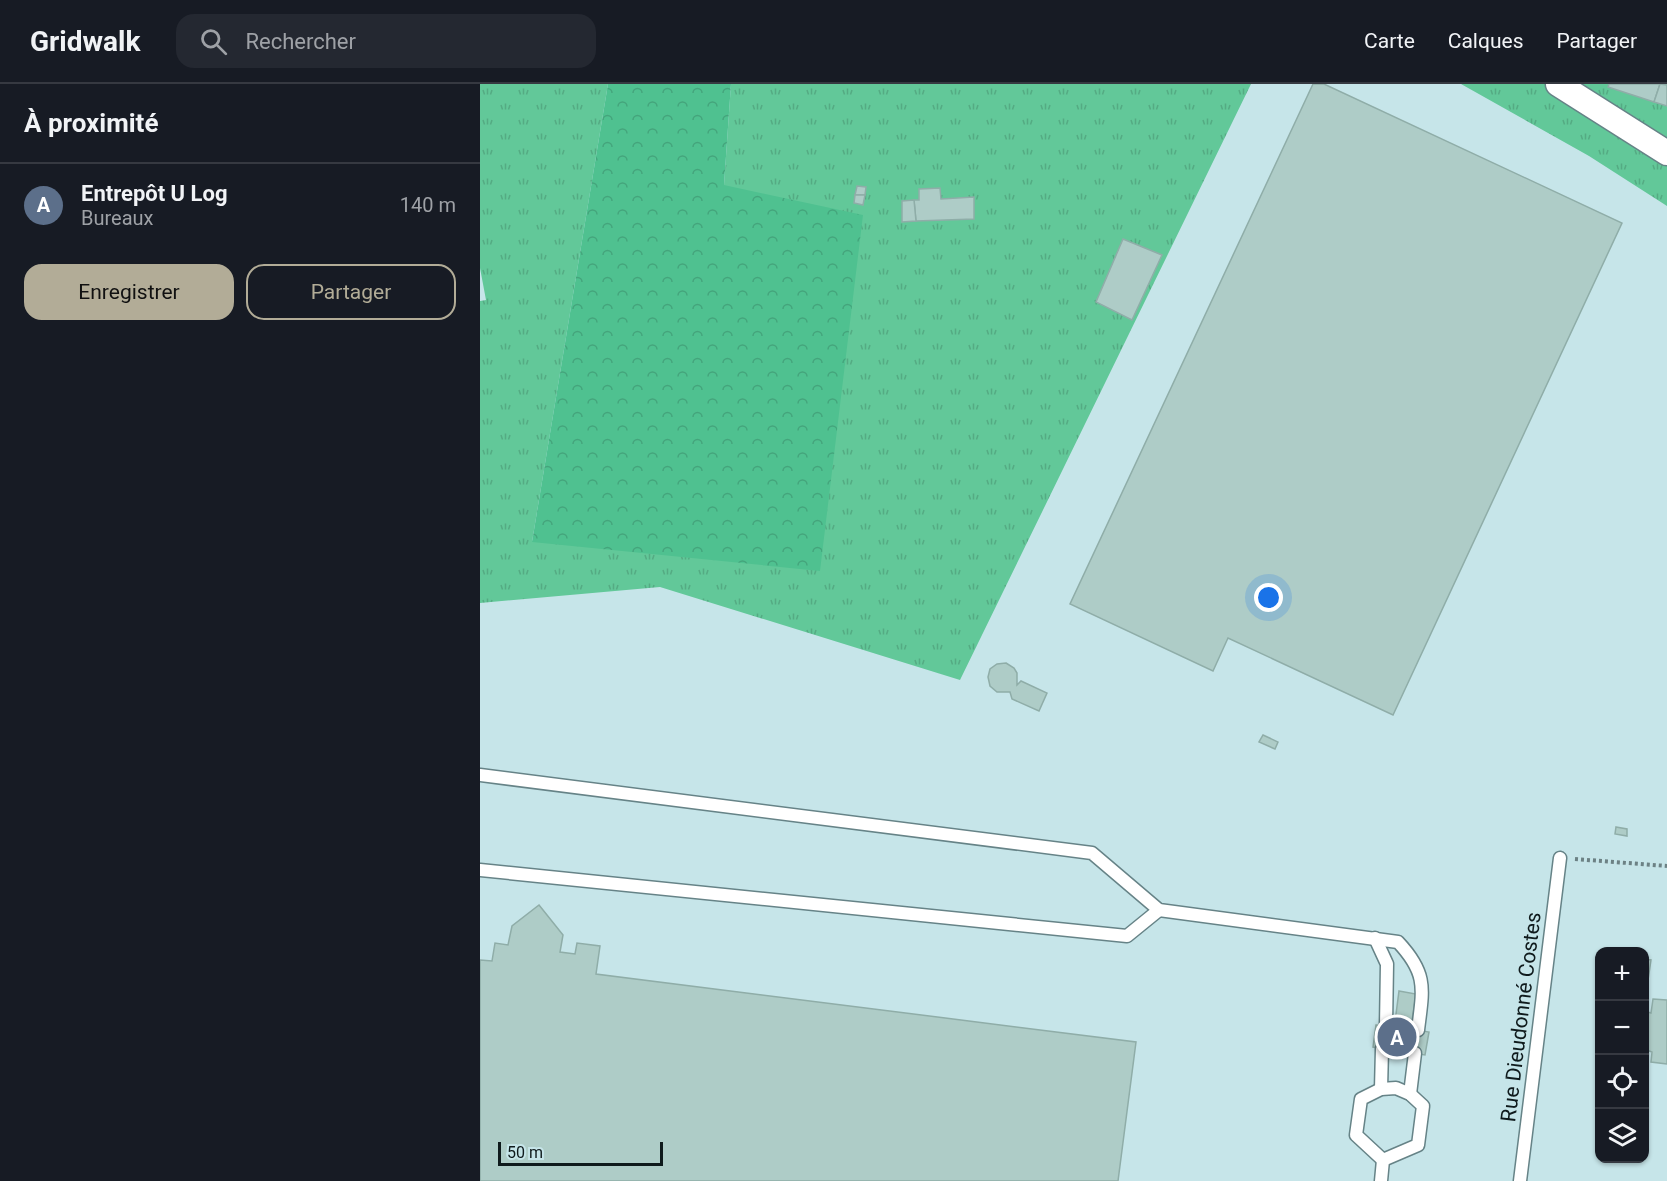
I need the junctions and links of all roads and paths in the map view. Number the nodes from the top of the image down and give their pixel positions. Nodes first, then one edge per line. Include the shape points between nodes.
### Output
1 (1558, 84) edge
2 (1667, 153) edge
3 (480, 775) edge
4 (1560, 858) joint
5 (1667, 866) edge
6 (480, 870) edge
7 (1159, 910) junction
8 (1375, 938) junction
9 (1386, 1026) dead end
10 (1418, 1030) dead end
11 (1382, 1048) dead end
12 (1415, 1053) dead end
13 (1381, 1089) junction
14 (1410, 1094) junction
15 (1383, 1160) junction
16 (1382, 1179) edge
17 (1520, 1181) edge

1 - 2 street
3 - 7 lane via 1092,853
4 - 5 path
4 - 17 lane, Rue Dieudonné Costes
6 - 7 lane via 1127,936
7 - 8 lane
8 - 9 lane via 1387,964
8 - 10 lane via 1398,942 1421,974 1423,996
11 - 13 lane
12 - 14 lane
13 - 14 lane via 1396,1088
13 - 15 lane via 1360,1099 1356,1135
14 - 15 lane via 1423,1106 1418,1145
15 - 16 lane

